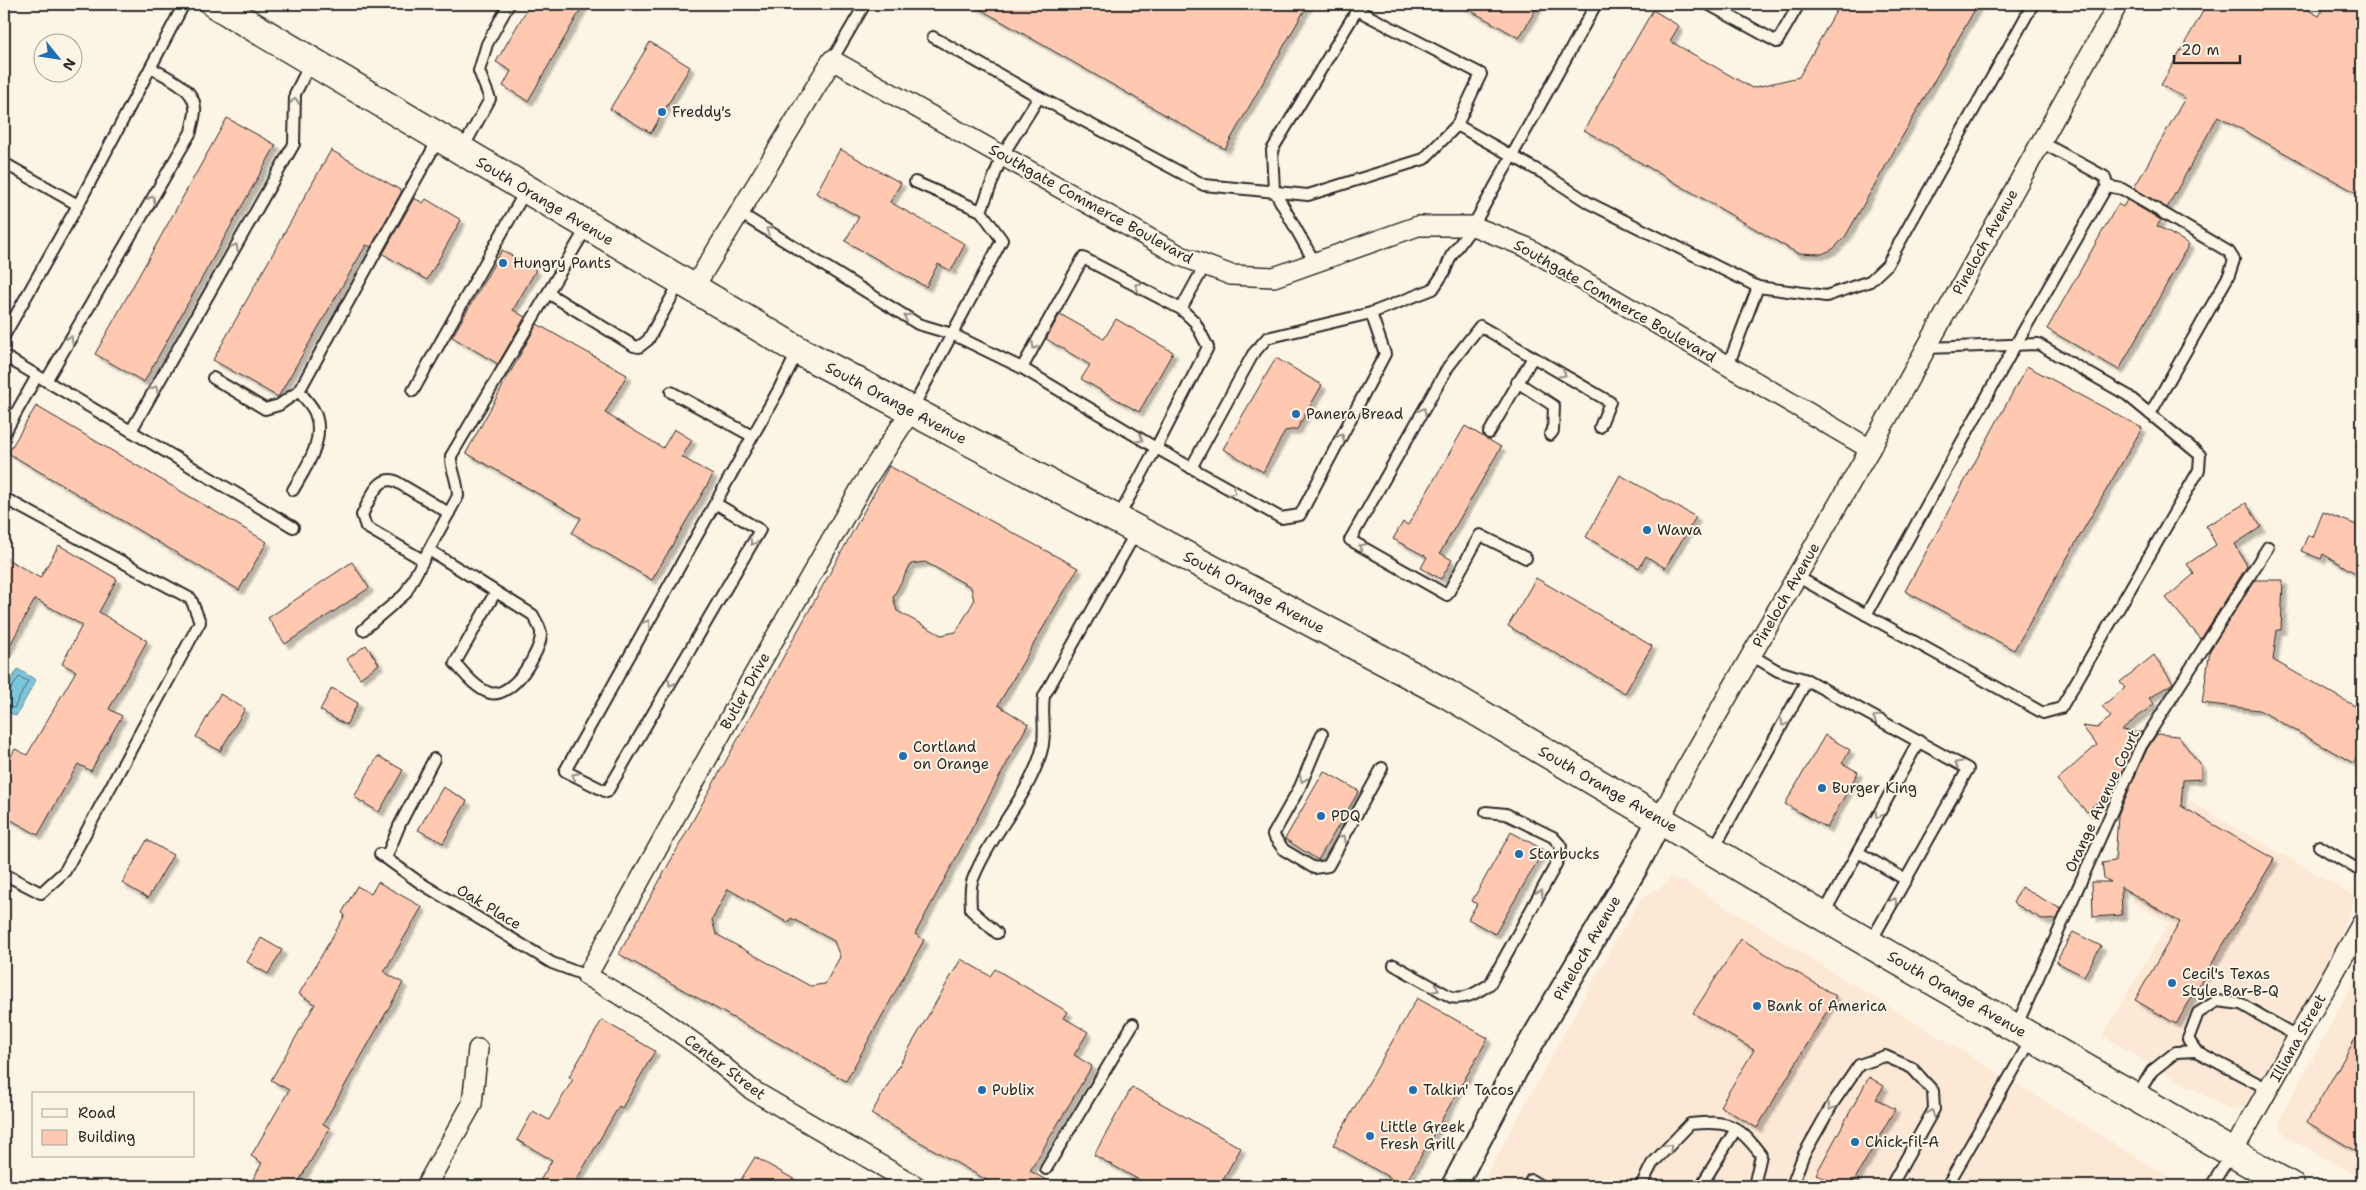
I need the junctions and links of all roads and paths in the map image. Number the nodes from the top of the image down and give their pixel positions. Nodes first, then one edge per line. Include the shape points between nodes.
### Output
1 (184, 4) edge
2 (215, 4) edge
3 (510, 4) edge
4 (865, 4) edge
5 (1596, 4) edge
6 (1708, 4) edge
7 (1799, 4) edge
8 (2033, 4) edge
9 (2118, 4) edge
10 (933, 37) dead end
11 (832, 60) junction
12 (311, 61) junction
13 (151, 68) junction
14 (1039, 97) junction
15 (1456, 125) junction
16 (2041, 142) junction
17 (450, 144) junction
18 (1512, 155) junction
19 (1002, 156) junction
20 (4, 163) edge
21 (915, 182) dead end
22 (2107, 186) junction
23 (527, 190) junction
24 (1274, 190) junction
25 (78, 205) junction
26 (981, 211) junction
27 (738, 212) junction
28 (588, 226) junction
29 (1473, 226) junction
30 (1315, 263) junction
31 (1204, 265) junction
32 (687, 285) junction
33 (1758, 287) junction
34 (548, 293) junction
35 (1181, 309) junction
36 (1371, 313) junction
37 (952, 334) junction
38 (4, 336) edge
39 (2016, 344) junction
40 (1926, 348) junction
41 (798, 350) junction
42 (4, 356) edge
43 (1533, 357) junction
44 (1728, 366) junction
45 (1022, 368) junction
46 (214, 378) dead end
47 (41, 379) junction
48 (1517, 382) junction
49 (299, 391) junction
50 (413, 391) dead end
51 (671, 392) dead end
52 (911, 411) junction
53 (2150, 414) junction
54 (1600, 427) dead end
55 (131, 431) junction
56 (1489, 433) dead end
57 (4, 434) edge
58 (1550, 435) dead end
59 (752, 436) junction
60 (1156, 448) junction
61 (1870, 449) junction
62 (1191, 468) junction
63 (293, 490) dead end
64 (4, 498) edge
65 (715, 503) junction
66 (449, 513) junction
67 (1127, 525) junction
68 (294, 527) dead end
69 (2268, 547) dead end
70 (429, 550) junction
71 (1526, 558) dead end
72 (423, 560) junction
73 (1796, 576) junction
74 (495, 593) junction
75 (1866, 615) junction
76 (363, 630) dead end
77 (1751, 655) junction
78 (1808, 680) junction
79 (1322, 734) dead end
80 (1919, 741) junction
81 (434, 759) dead end
82 (1382, 768) dead end
83 (1486, 812) dead end
84 (1660, 819) junction
85 (2319, 846) dead end
86 (1712, 850) junction
87 (1858, 852) junction
88 (2362, 872) edge
89 (4, 874) edge
90 (1906, 880) junction
91 (1822, 916) junction
92 (2362, 924) edge
93 (997, 933) dead end
94 (1870, 944) junction
95 (1394, 965) dead end
96 (587, 976) junction
97 (1134, 1024) dead end
98 (2024, 1032) junction
99 (2298, 1037) junction
100 (478, 1049) dead end
101 (2196, 1050) junction
102 (2270, 1090) junction
103 (2136, 1097) junction
104 (1736, 1129) junction
105 (2232, 1152) junction
106 (1046, 1169) dead end
107 (1531, 1180) dead end
108 (426, 1186) edge
109 (916, 1186) edge
110 (1454, 1186) edge
111 (1541, 1186) edge
112 (1641, 1186) edge
113 (1700, 1186) edge
114 (1754, 1186) edge
115 (1792, 1186) edge
116 (1891, 1186) edge
117 (1947, 1186) edge
118 (2210, 1186) edge
119 (2290, 1186) edge

1 - 13 lane
2 - 12 main road, South Orange Avenue
3 - 17 lane via 487,44 479,71 490,99
4 - 11 lane
5 - 18 lane
6 - 7 lane via 1777,42
8 - 33 lane via 1887,264 1870,280 1826,296
9 - 16 street, Pineloch Avenue
10 - 14 lane
11 - 19 street, Southgate Commerce Boulevard
11 - 27 street
12 - 17 main road, South Orange Avenue
55 -> 12 lane via 294,144 295,94
13 - 25 lane
47 -> 13 lane via 191,132 195,108 190,94
14 - 19 lane
14 - 24 lane via 1204,185
15 - 18 lane
15 - 24 lane via 1424,159 1308,195
15 - 24 lane via 1481,74 1357,10 1272,150
16 - 22 lane via 2105,177
16 - 40 street, Pineloch Avenue
17 - 23 main road, South Orange Avenue
17 - 49 lane
18 - 29 lane
18 - 33 lane via 1589,203
19 - 26 lane
19 - 31 street, Southgate Commerce Boulevard via 1181,256
20 - 25 lane
21 - 26 lane
22 - 39 lane
22 - 53 lane via 2122,189 2229,252 2234,260 2229,275
23 - 28 main road, South Orange Avenue
23 - 50 lane
24 - 30 lane
25 - 38 lane
26 - 37 lane via 1002,240
27 - 32 street
37 -> 27 lane via 918,324
28 - 32 main road, South Orange Avenue
28 - 34 lane
29 - 30 street, Southgate Commerce Boulevard via 1418,226
29 - 36 lane via 1433,289
29 - 44 street, Southgate Commerce Boulevard via 1526,247
30 - 31 street, Southgate Commerce Boulevard via 1274,277 1231,275
31 - 35 lane
32 - 34 lane via 648,340 639,347
32 - 41 main road, South Orange Avenue
33 - 44 lane
34 - 66 lane via 451,456 458,496
35 -> 45 lane via 1084,258
35 - 60 lane via 1195,322 1208,347
36 - 62 lane via 1267,338 1253,354
62 -> 36 lane via 1281,518 1300,515 1385,354
37 - 45 lane
37 - 52 lane
39 - 40 lane
39 - 53 lane via 2038,344 2127,395
39 - 75 lane
40 - 61 street, Pineloch Avenue
41 - 52 main road, South Orange Avenue
41 - 59 lane
42 - 47 lane
43 - 48 lane
43 -> 54 lane via 1610,402
71 -> 43 lane via 1480,535 1447,595 1350,540 1448,367 1480,326
44 - 61 street, Southgate Commerce Boulevard
45 -> 60 lane
46 - 49 lane via 265,409 279,405
47 - 55 lane
47 - 57 lane
48 - 56 lane
48 - 58 lane via 1554,406
49 - 63 lane via 315,414 318,432 312,456
51 - 59 lane
52 - 67 main road, South Orange Avenue
52 - 96 street, Butler Drive via 827,546
53 - 75 lane via 2200,456 2199,470 2060,708 2043,713
55 - 68 lane
59 - 65 lane
60 - 62 lane
60 - 67 lane
61 - 73 street, Pineloch Avenue
64 - 89 lane via 191,599 200,622 65,871 41,893
65 -> 65 lane via 760,530 607,792 565,771
66 - 70 lane
66 - 72 lane via 395,481 383,481 376,488 362,515 366,527
67 - 84 main road, South Orange Avenue via 1447,694
67 - 93 lane via 1044,696 1041,753 972,881 971,910
69 - 98 lane, Orange Avenue Court via 2141,746
70 - 72 lane
70 - 74 lane
72 - 76 lane via 405,594
73 - 75 lane
73 - 77 street, Pineloch Avenue
74 - 74 lane via 533,615 541,632 537,650 514,686 502,693 490,693 474,683 455,663
77 - 78 lane via 1778,671
77 - 84 street, Pineloch Avenue
80 -> 78 lane
78 -> 86 lane
79 -> 82 lane via 1300,787 1273,835 1284,850 1314,868 1328,866
80 -> 87 lane
90 -> 80 lane via 1968,769
81 - 96 lane, Oak Place via 383,856 419,882 552,963
95 -> 83 lane via 1451,997 1461,999 1490,984 1553,870 1561,846 1552,837 1506,814
84 - 86 main road, South Orange Avenue
84 - 110 street, Pineloch Avenue via 1636,866 1516,1070
85 - 88 lane
86 - 91 main road, South Orange Avenue
87 - 90 lane
87 - 91 lane
94 -> 90 lane
91 - 94 main road, South Orange Avenue
92 - 99 street, Illiana Street
94 - 98 main road, South Orange Avenue
96 - 109 street, Center Street via 662,1021 752,1090
97 - 106 lane
98 - 103 main road, South Orange Avenue
98 - 117 lane, Orange Avenue Court
99 - 101 lane via 2241,1004 2217,1001 2198,1013 2188,1039
99 - 102 street, Illiana Street
100 - 108 street via 472,1104
101 - 102 lane
101 - 103 lane via 2176,1052 2152,1071
102 - 105 street, Illiana Street
103 - 105 main road, South Orange Avenue
112 -> 104 lane via 1652,1164 1690,1124 1717,1121
104 - 113 lane
104 - 114 lane via 1745,1133 1761,1155
105 - 118 lane
105 - 119 main road, South Orange Avenue
107 - 111 lane
116 -> 115 lane via 1934,1109 1934,1091 1912,1068 1885,1056 1860,1064 1803,1156

